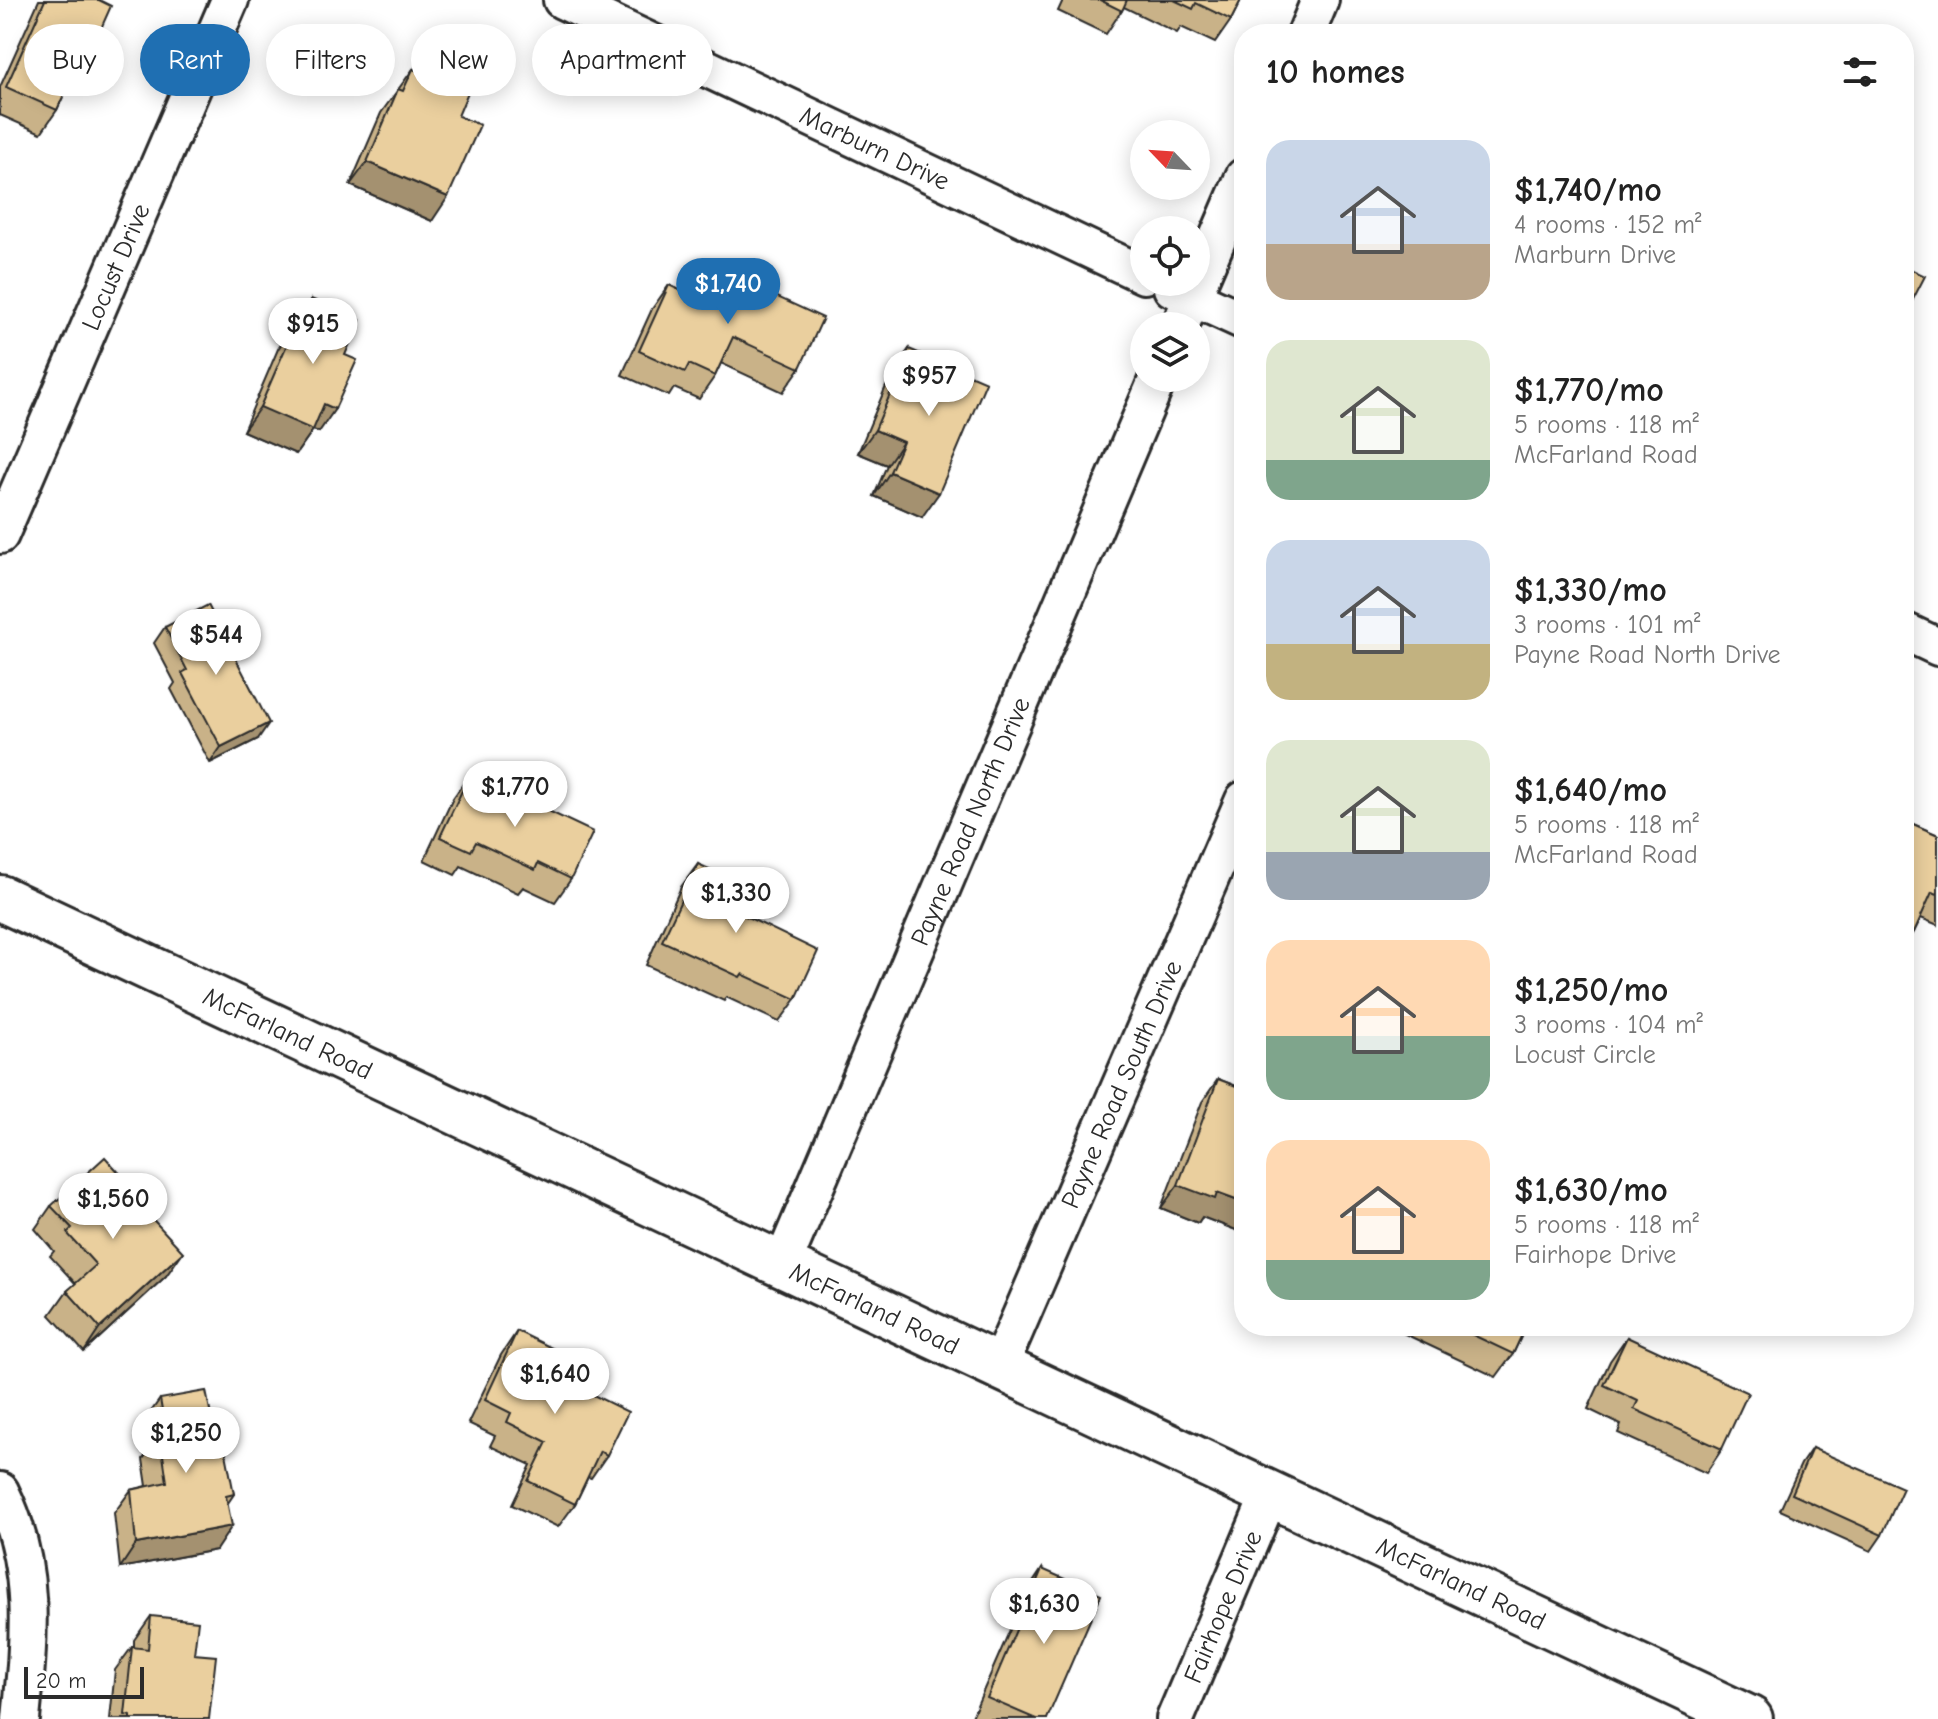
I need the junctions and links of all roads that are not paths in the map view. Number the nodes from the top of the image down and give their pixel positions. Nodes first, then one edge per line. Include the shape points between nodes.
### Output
1 (230, 0) edge
2 (562, 0) edge
3 (1320, 0) edge
4 (1310, 24) edge
5 (1234, 200) edge
6 (1130, 268) edge
7 (1172, 296) edge
8 (1186, 312) edge
9 (1210, 316) edge
10 (1234, 319) edge
11 (1152, 392) edge
12 (0, 535) edge
13 (1914, 636) edge
14 (1938, 647) edge
15 (1234, 823) edge
16 (0, 898) edge
17 (782, 1265) junction
18 (999, 1367) junction
19 (0, 1491) edge
20 (1270, 1494) junction
21 (21, 1719) edge
22 (1175, 1719) edge
23 (1750, 1719) edge

1 - 12 street, Locust Drive
2 - 6 street, Marburn Drive
3 - 4 street
5 - 8 street
7 - 8 street
9 - 10 street
11 - 17 street, Payne Road North Drive
13 - 14 street
15 - 18 street, Payne Road South Drive
16 - 17 street, McFarland Road
17 - 18 street, McFarland Road
18 - 20 street, McFarland Road
19 - 21 street via 29,1586
20 - 22 street, Fairhope Drive
20 - 23 street, McFarland Road

